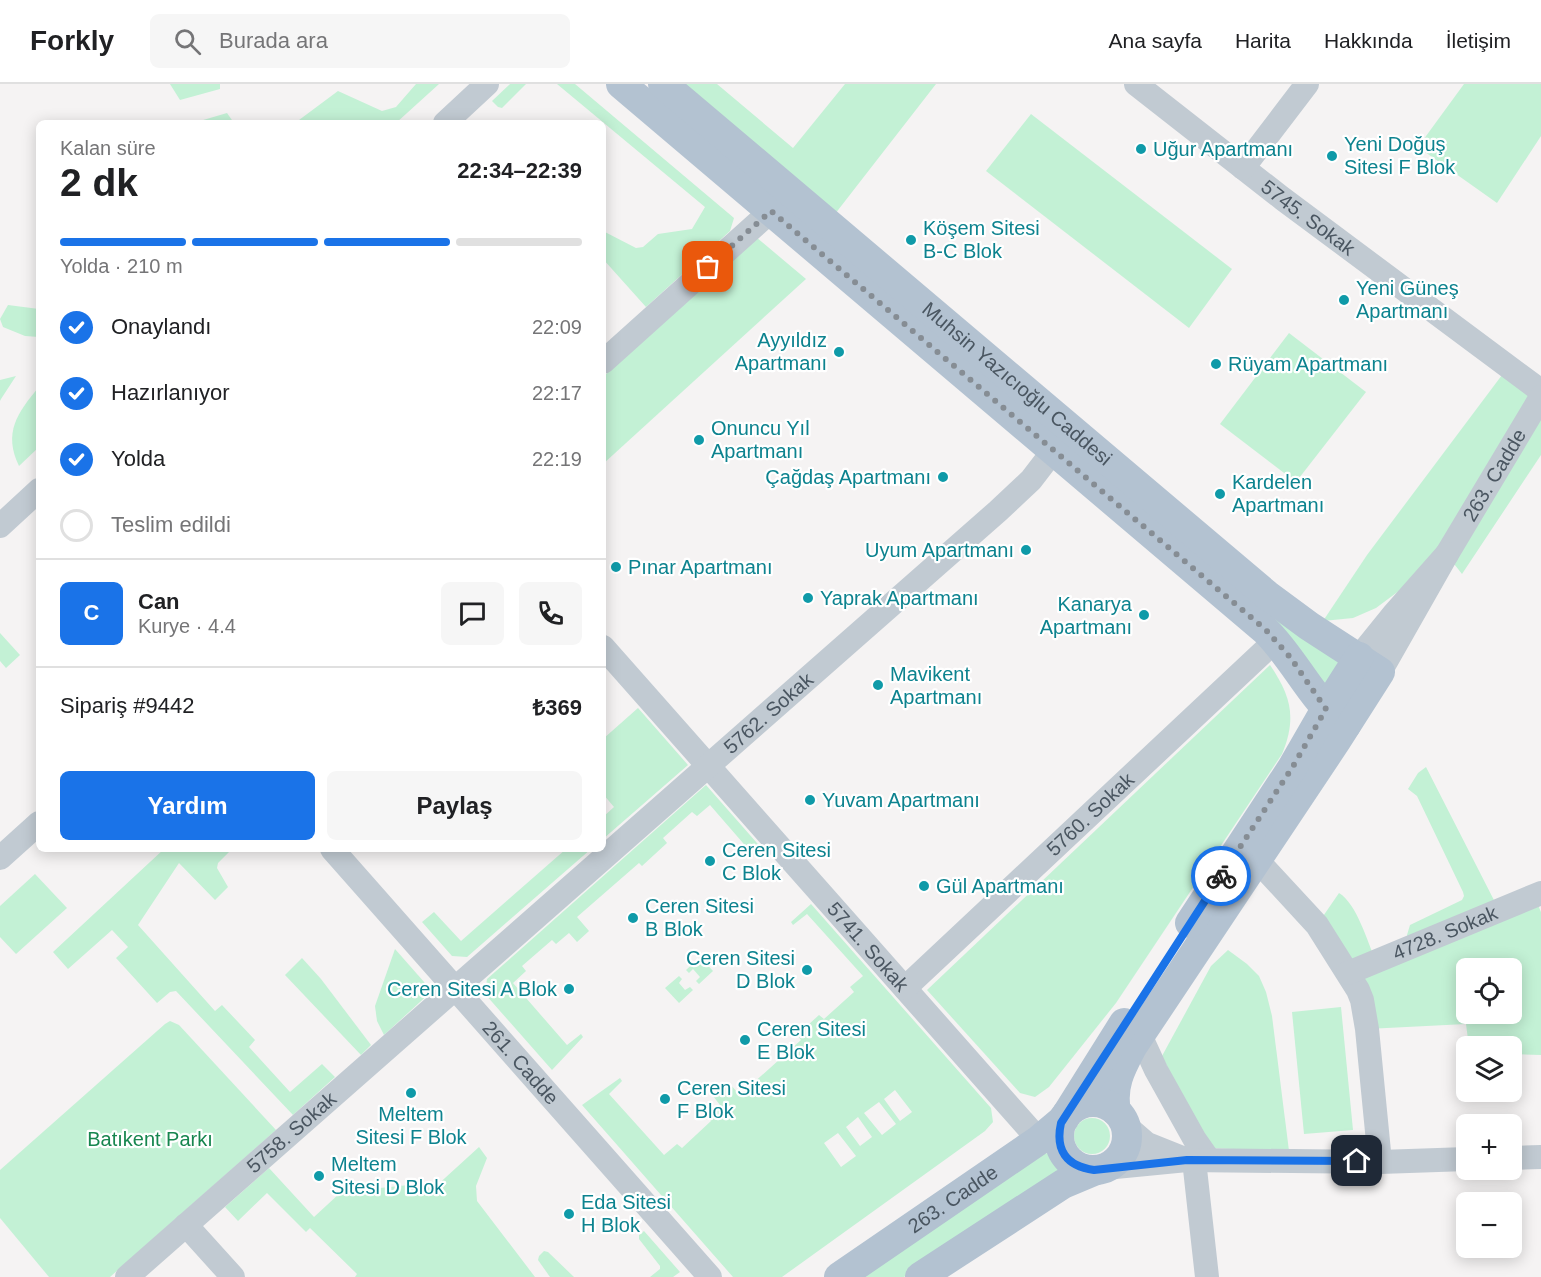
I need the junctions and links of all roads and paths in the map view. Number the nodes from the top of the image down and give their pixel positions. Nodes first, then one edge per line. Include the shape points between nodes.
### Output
1 (487, 84) edge
2 (621, 84) edge
3 (663, 84) edge
4 (1136, 84) edge
5 (1307, 84) edge
6 (448, 120) edge
7 (1243, 168) junction
8 (771, 211) junction
9 (606, 360) edge
10 (1541, 391) edge
11 (1541, 397) edge
12 (1062, 440) junction
13 (35, 502) edge
14 (0, 526) edge
15 (1276, 640) junction
16 (606, 650) edge
17 (1370, 664) junction
18 (1336, 717) junction
19 (708, 765) junction
20 (36, 826) edge
21 (335, 852) edge
22 (0, 858) edge
23 (1257, 860) junction
24 (1541, 893) edge
25 (1348, 973) junction
26 (455, 987) junction
27 (905, 988) junction
28 (1140, 1035) junction
29 (1065, 1116) junction
30 (1120, 1118) junction
31 (1040, 1140) junction
32 (1541, 1157) edge
33 (1522, 1158) edge
34 (1456, 1159) edge
35 (1197, 1160) junction
36 (1380, 1162) junction
37 (1100, 1169) junction
38 (186, 1225) junction
39 (701, 1274) edge
40 (127, 1277) edge
41 (233, 1277) edge
42 (839, 1277) edge
43 (920, 1277) edge
44 (1207, 1277) edge

1 - 6 street
2 - 8 main road, Muhsin Yazıcıoğlu Caddesi
3 - 12 main road, Muhsin Yazıcıoğlu Caddesi
4 - 7 street, 5745. Sokak
5 - 7 street
7 - 10 street, 5745. Sokak
8 - 9 street
8 - 12 main road, Muhsin Yazıcıoğlu Caddesi
11 - 17 street, 263. Cadde via 1447,554
12 - 15 main road, Muhsin Yazıcıoğlu Caddesi
12 - 17 main road, Muhsin Yazıcıoğlu Caddesi via 1285,609
12 - 19 street, 5762. Sokak via 1044,466 1016,494
13 - 14 street
15 - 18 main road, Muhsin Yazıcıoğlu Caddesi
15 - 27 street, 5760. Sokak
16 - 19 street, 5741. Sokak
17 - 18 main road
18 - 23 main road
18 - 29 main road, 263. Cadde via 1292,768
19 - 26 street, 5762. Sokak
19 - 27 street, 5741. Sokak
20 - 22 street
21 - 26 street, 261. Cadde
23 - 25 street via 1317,925
23 - 28 main road
24 - 25 street, 4728. Sokak
25 - 36 street via 1365,1013
26 - 38 street, 5758. Sokak
26 - 39 street, 261. Cadde
27 - 31 street, 5741. Sokak
28 - 30 main road via 1118,1076 1114,1099
28 - 35 street via 1195,1140
29 - 30 main road via 1075,1107 1096,1102 1106,1105
29 - 31 main road, 263. Cadde
29 - 37 main road via 1059,1134 1064,1154 1082,1169
30 - 35 street via 1147,1144
30 - 37 main road via 1127,1142 1123,1153
31 - 42 main road, 263. Cadde
32 - 33 street
34 - 36 street
35 - 36 street
35 - 37 street
35 - 44 street
37 - 43 main road via 1063,1184
38 - 40 street, 5758. Sokak
38 - 41 street

